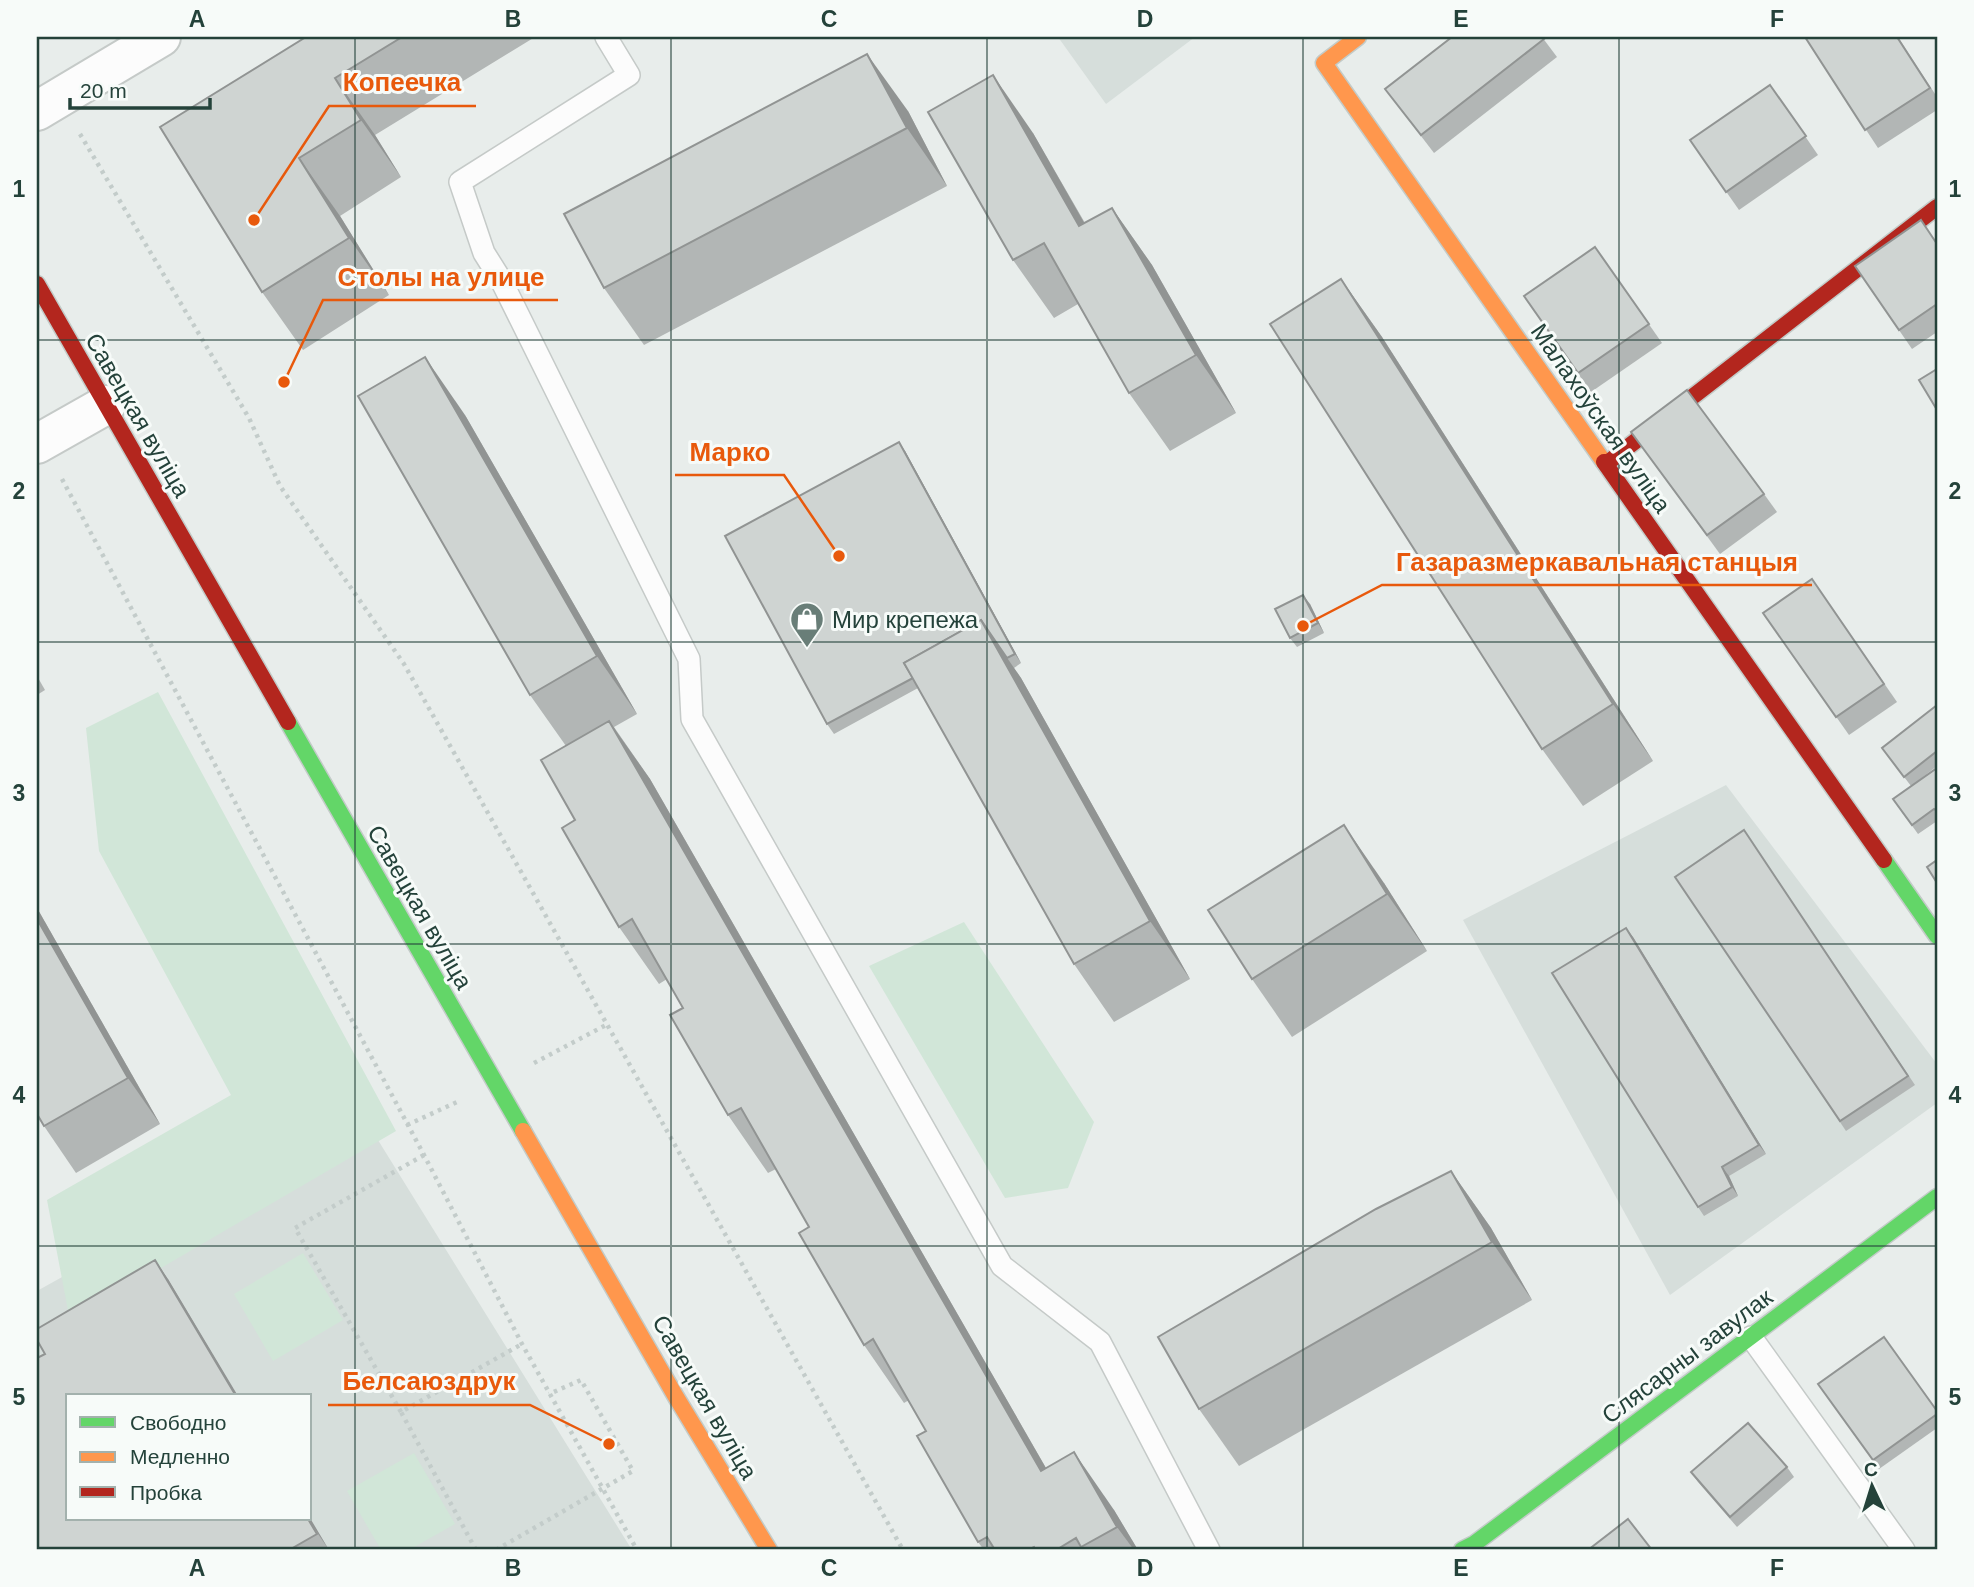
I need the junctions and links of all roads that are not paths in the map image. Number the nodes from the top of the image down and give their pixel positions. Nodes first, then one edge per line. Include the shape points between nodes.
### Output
1 (161, 37) edge
2 (606, 37) edge
3 (1358, 37) edge
4 (48, 105) edge
5 (1937, 207) edge
6 (37, 284) edge
7 (106, 405) junction
8 (39, 443) edge
9 (1606, 464) junction
10 (1937, 936) edge
11 (1937, 1197) edge
12 (1751, 1337) junction
13 (1471, 1548) edge
14 (768, 1550) edge
15 (1209, 1550) edge
16 (1904, 1550) edge

1 - 4 street
2 - 15 lane via 629,75 460,183 484,253 689,659 692,719 1002,1266 1100,1342
3 - 9 street, Малахоўская вуліца via 1324,63
5 - 9 street
6 - 7 street, Савецкая вуліца
7 - 8 street
7 - 14 street, Савецкая вуліца
9 - 10 street, Малахоўская вуліца
11 - 12 street, Слясарны завулак
12 - 13 street, Слясарны завулак
12 - 16 lane

